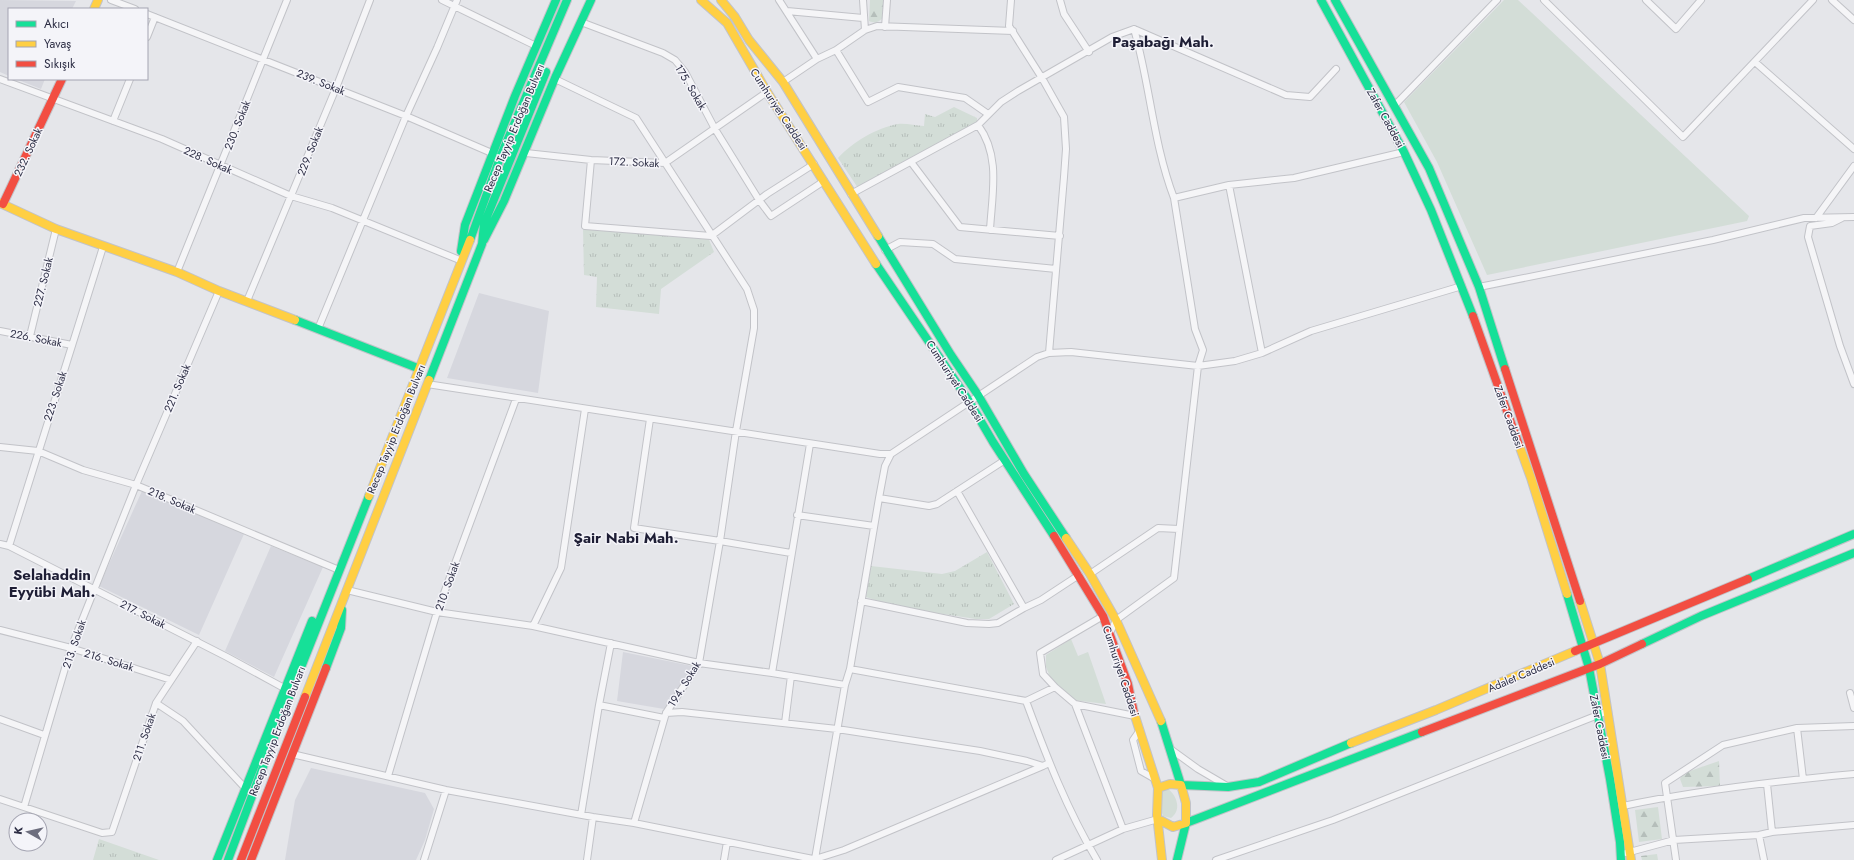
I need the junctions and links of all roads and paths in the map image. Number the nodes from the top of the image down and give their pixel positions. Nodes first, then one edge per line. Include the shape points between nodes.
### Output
1 (111, 0) edge
2 (288, 0) edge
3 (370, 0) edge
4 (442, 0) edge
5 (556, 0) edge
6 (567, 0) edge
7 (575, 0) edge
8 (591, 0) edge
9 (701, 0) edge
10 (720, 0) edge
11 (779, 0) edge
12 (863, 0) edge
13 (887, 0) edge
14 (1011, 0) edge
15 (1060, 0) edge
16 (1321, 0) edge
17 (1335, 0) edge
18 (1497, 0) edge
19 (1544, 0) edge
20 (1646, 0) edge
21 (1701, 0) edge
22 (1813, 0) edge
23 (1832, 0) edge
24 (456, 3) edge
25 (132, 8) edge
26 (787, 11) junction
27 (148, 14) edge
28 (155, 17) junction
29 (863, 18) junction
30 (1854, 20) edge
31 (581, 22) junction
32 (885, 27) junction
33 (1134, 29) junction
34 (865, 30) junction
35 (1013, 31) junction
36 (148, 34) edge
37 (536, 46) junction
38 (836, 50) junction
39 (1089, 52) junction
40 (817, 59) junction
41 (263, 60) junction
42 (1755, 62) junction
43 (1336, 69) dead end
44 (555, 78) junction
45 (1042, 78) junction
46 (0, 79) edge
47 (62, 80) edge
48 (130, 80) edge
49 (783, 82) junction
50 (336, 88) junction
51 (767, 92) junction
52 (53, 99) junction
53 (1394, 106) junction
54 (988, 114) junction
55 (406, 116) junction
56 (113, 121) junction
57 (978, 125) junction
58 (715, 129) junction
59 (1854, 149) edge
60 (526, 152) junction
61 (1404, 152) junction
62 (494, 154) junction
63 (591, 160) junction
64 (911, 162) junction
65 (665, 163) junction
66 (814, 164) junction
67 (221, 166) junction
68 (1854, 166) edge
69 (824, 180) junction
70 (1229, 185) junction
71 (851, 194) junction
72 (291, 196) junction
73 (1174, 198) junction
74 (759, 200) junction
75 (2, 203) edge
76 (1854, 217) edge
77 (1816, 218) junction
78 (1843, 218) junction
79 (363, 221) junction
80 (56, 229) junction
81 (990, 230) junction
82 (711, 236) junction
83 (1060, 236) junction
84 (482, 244) junction
85 (103, 247) junction
86 (885, 250) junction
87 (462, 261) junction
88 (1056, 269) junction
89 (177, 272) junction
90 (1462, 286) junction
91 (1478, 287) junction
92 (219, 291) junction
93 (247, 301) junction
94 (318, 329) junction
95 (0, 331) edge
96 (30, 336) junction
97 (72, 345) junction
98 (1049, 353) junction
99 (1262, 353) junction
100 (1198, 366) junction
101 (420, 369) junction
102 (427, 384) junction
103 (1854, 384) edge
104 (978, 395) junction
105 (516, 399) junction
106 (969, 402) junction
107 (585, 410) junction
108 (650, 419) junction
109 (736, 432) junction
110 (810, 444) junction
111 (0, 447) edge
112 (38, 451) junction
113 (890, 454) junction
114 (1005, 460) junction
115 (136, 485) junction
116 (957, 491) junction
117 (879, 498) junction
118 (797, 515) junction
119 (874, 526) junction
120 (1179, 529) junction
121 (1854, 534) edge
122 (720, 541) junction
123 (0, 544) edge
124 (9, 546) junction
125 (791, 553) junction
126 (1854, 553) edge
127 (339, 570) junction
128 (1090, 574) junction
129 (1079, 575) junction
130 (94, 590) junction
131 (347, 590) junction
132 (861, 601) junction
133 (327, 602) junction
134 (342, 602) junction
135 (1024, 608) junction
136 (437, 612) junction
137 (1103, 616) junction
138 (1116, 620) junction
139 (533, 626) junction
140 (0, 630) edge
141 (1110, 633) junction
142 (196, 641) junction
143 (611, 644) junction
144 (1594, 644) junction
145 (72, 648) junction
146 (1583, 649) junction
147 (699, 663) junction
148 (1600, 664) junction
149 (1589, 668) junction
150 (850, 669) junction
151 (772, 673) junction
152 (791, 676) junction
153 (171, 680) junction
154 (845, 685) junction
155 (1054, 687) junction
156 (284, 688) junction
157 (1850, 693) dead end
158 (1026, 701) junction
159 (156, 703) junction
160 (1075, 704) junction
161 (599, 705) junction
162 (1854, 708) edge
163 (1608, 711) junction
164 (1598, 715) junction
165 (665, 716) junction
166 (1135, 716) junction
167 (0, 718) edge
168 (785, 723) junction
169 (1854, 726) edge
170 (1797, 728) junction
171 (837, 729) junction
172 (1140, 730) junction
173 (44, 735) junction
174 (1169, 748) junction
175 (292, 754) junction
176 (1049, 763) junction
177 (1043, 766) junction
178 (1854, 774) edge
179 (388, 776) junction
180 (1155, 779) junction
181 (1803, 779) junction
182 (1766, 784) junction
183 (1181, 785) junction
184 (1228, 787) junction
185 (245, 788) junction
186 (1158, 788) junction
187 (446, 790) junction
188 (1667, 797) junction
189 (0, 799) edge
190 (1623, 806) junction
191 (24, 807) junction
192 (581, 815) junction
193 (594, 818) junction
194 (1158, 819) junction
195 (634, 823) junction
196 (1186, 823) junction
197 (1854, 826) edge
198 (1122, 829) junction
199 (1772, 832) junction
200 (1759, 835) junction
201 (1674, 840) junction
202 (727, 842) junction
203 (1088, 844) junction
204 (1630, 856) edge
205 (1620, 858) edge
206 (217, 860) edge
207 (228, 860) edge
208 (242, 860) edge
209 (251, 860) edge
210 (424, 860) edge
211 (587, 860) edge
212 (724, 860) edge
213 (816, 860) edge
214 (1056, 860) edge
215 (1097, 860) edge
216 (1162, 860) edge
217 (1177, 860) edge
218 (1216, 860) edge
219 (1676, 860) edge
220 (1764, 860) edge

1 - 25 street
2 - 41 street, 230. Sokak
3 - 50 street, 229. Sokak
4 - 24 street
5 - 37 main road
6 - 87 main road, Recep Tayyip Erdoğan Bulvarı via 501,155
7 - 84 main road, Recep Tayyip Erdoğan Bulvarı via 492,203 484,224
8 - 31 main road
9 - 51 main road, Cumhuriyet Caddesi via 727,23
10 - 49 main road, Cumhuriyet Caddesi via 736,17 749,40
11 - 26 street
12 - 29 street
13 - 32 street
14 - 35 street via 1009,26
15 - 39 street via 1064,14
16 - 61 main road, Zafer Caddesi
17 - 53 main road, Zafer Caddesi
18 - 53 street
19 - 42 street via 1683,137
20 - 21 street via 1676,29
22 - 42 street
23 - 30 street
24 - 37 street
24 - 55 street
26 - 29 street
26 - 40 street
27 - 28 street, 239. Sokak
28 - 36 street
28 - 41 street, 239. Sokak
29 - 34 street
31 - 44 main road
31 - 58 street, 175. Sokak via 675,60 685,72
32 - 34 street via 876,26
32 - 35 street
33 - 39 street via 1112,37
33 - 43 street via 1286,95 1310,97
33 - 73 street via 1143,58 1152,117 1164,170
34 - 38 street
35 - 45 street
37 - 62 main road
38 - 40 street
38 - 54 street via 868,102 898,87 965,98
39 - 45 street
40 - 49 street
41 - 50 street, 239. Sokak
41 - 67 street, 230. Sokak
42 - 59 street
44 - 60 main road
44 - 65 street, 194. Sokak via 636,118
45 - 54 street via 1001,102
45 - 83 street via 1064,117 1066,149
46 - 52 street, 228. Sokak
47 - 52 main road, 232. Sokak
48 - 56 street
49 - 71 main road, Cumhuriyet Caddesi
50 - 55 street, 239. Sokak
50 - 72 street, 229. Sokak
51 - 58 street, 172. Sokak
51 - 66 main road, Cumhuriyet Caddesi
52 - 56 street, 228. Sokak
52 - 75 main road, 232. Sokak
53 - 91 main road, Zafer Caddesi via 1429,168
54 - 57 street
55 - 62 street, 239. Sokak
55 - 79 street
56 - 67 street, 228. Sokak via 162,139
57 - 64 street
57 - 81 street via 986,135 993,157
58 - 65 street, 172. Sokak
58 - 74 street, 175. Sokak
60 - 63 street, 172. Sokak
60 - 84 main road
61 - 70 street via 1294,178
61 - 90 main road, Zafer Caddesi via 1432,210
62 - 87 main road via 465,226 461,246
63 - 65 street, 172. Sokak
63 - 82 street via 585,226
64 - 71 street
64 - 81 street via 960,227
65 - 82 street, 194. Sokak
66 - 69 main road, Cumhuriyet Caddesi
66 - 74 street
67 - 72 street, 228. Sokak
67 - 89 street, 230. Sokak
68 - 77 street
69 - 74 street, 175. Sokak via 771,216
69 - 106 main road, Cumhuriyet Caddesi via 862,244
70 - 73 street
70 - 99 street
71 - 86 main road, Cumhuriyet Caddesi
72 - 79 street, 228. Sokak via 332,208
72 - 93 street, 229. Sokak
73 - 100 street via 1195,329 1203,350
74 - 82 street
75 - 80 main road
76 - 78 street
77 - 78 street
77 - 91 street via 1804,218 1712,240
78 - 103 street via 1832,223 1810,226 1808,237 1840,346
79 - 87 street, 228. Sokak
79 - 94 street
80 - 85 main road
80 - 96 street, 227. Sokak
81 - 83 street
82 - 109 street, 194. Sokak via 747,289 754,310 754,328
83 - 88 street
84 - 102 main road, Recep Tayyip Erdoğan Bulvarı
85 - 89 main road
85 - 97 street, 223. Sokak
86 - 88 street via 900,242 933,244 955,259
86 - 104 main road, Cumhuriyet Caddesi
87 - 101 main road, Recep Tayyip Erdoğan Bulvarı
88 - 98 street
89 - 92 main road
90 - 99 street via 1311,331
90 - 146 main road, Zafer Caddesi via 1531,478
91 - 144 main road, Zafer Caddesi
92 - 93 main road
92 - 115 street, 221. Sokak
93 - 94 main road
94 - 101 main road
95 - 96 street, 226. Sokak
96 - 97 street, 226. Sokak
97 - 112 street, 223. Sokak
98 - 100 street via 1071,352
98 - 104 street via 1037,357
99 - 100 street via 1235,361
100 - 120 street
101 - 127 main road, Recep Tayyip Erdoğan Bulvarı
102 - 105 street
102 - 131 main road, Recep Tayyip Erdoğan Bulvarı
104 - 106 street
104 - 128 main road, Cumhuriyet Caddesi via 1024,474
105 - 107 street
105 - 136 street, 210. Sokak
106 - 113 street
106 - 114 main road, Cumhuriyet Caddesi
107 - 108 street
107 - 139 street via 561,568
108 - 109 street
108 - 122 street via 634,528
109 - 110 street
109 - 122 street, 194. Sokak
110 - 113 street
110 - 118 street
111 - 112 street, 218. Sokak
112 - 115 street, 218. Sokak via 83,470
112 - 124 street, 223. Sokak
113 - 117 street
114 - 116 street
114 - 129 main road, Cumhuriyet Caddesi
115 - 127 street, 218. Sokak
115 - 130 street, 213. Sokak
116 - 117 street via 937,504 929,506
116 - 135 street
117 - 119 street
118 - 119 street
118 - 125 street
119 - 132 street
120 - 128 street via 1158,528
120 - 138 street via 1174,578
121 - 144 main road, Adalet Caddesi
122 - 125 street
122 - 147 street, 194. Sokak
123 - 124 street, 217. Sokak
124 - 130 street, 217. Sokak
125 - 151 street
126 - 148 main road, Adalet Caddesi via 1701,616
127 - 133 main road, Recep Tayyip Erdoğan Bulvarı
128 - 138 main road, Cumhuriyet Caddesi
129 - 135 street
129 - 137 main road, Cumhuriyet Caddesi
130 - 142 street, 217. Sokak
130 - 145 street, 213. Sokak
131 - 134 main road, Recep Tayyip Erdoğan Bulvarı
131 - 136 street
132 - 135 street via 967,623 989,624 998,623
132 - 150 street
133 - 156 main road via 314,616
133 - 207 main road, Recep Tayyip Erdoğan Bulvarı
134 - 175 main road via 341,628
134 - 208 main road, Recep Tayyip Erdoğan Bulvarı
136 - 139 street
136 - 179 street, 210. Sokak
137 - 141 main road, Cumhuriyet Caddesi
137 - 155 street via 1040,653 1043,674
138 - 141 street
138 - 174 main road, Cumhuriyet Caddesi via 1163,725
139 - 143 street
140 - 145 street, 216. Sokak
141 - 166 main road, Cumhuriyet Caddesi via 1128,684
142 - 153 street, 211. Sokak
142 - 156 street, 217. Sokak
143 - 147 street
143 - 161 street
144 - 146 main road, Adalet Caddesi
144 - 148 main road, Zafer Caddesi
145 - 153 street, 216. Sokak
145 - 173 street, 213. Sokak
146 - 149 main road, Zafer Caddesi
146 - 184 main road, Adalet Caddesi via 1259,782
147 - 151 street
147 - 165 street, 194. Sokak
148 - 149 main road, Adalet Caddesi
148 - 163 main road, Zafer Caddesi
149 - 164 main road, Zafer Caddesi
149 - 196 main road, Adalet Caddesi
150 - 154 street
150 - 158 street
151 - 152 street
152 - 154 street
152 - 168 street
153 - 159 street, 211. Sokak
154 - 171 street
155 - 158 street
155 - 160 street
156 - 185 main road
157 - 162 street
158 - 176 street
159 - 185 street via 183,721
159 - 191 street, 211. Sokak via 112,832 102,833
160 - 166 street
160 - 198 street
161 - 165 street
161 - 192 street
163 - 164 street
163 - 190 main road, Zafer Caddesi
164 - 205 main road, Zafer Caddesi via 1618,826
164 - 218 street via 1332,820
165 - 168 street via 682,712
165 - 195 street, 194. Sokak
166 - 172 main road, Cumhuriyet Caddesi
167 - 173 street
168 - 171 street
169 - 170 street
170 - 181 street
170 - 188 street via 1723,745 1665,783
171 - 177 street via 980,751
171 - 213 street
172 - 180 main road, Cumhuriyet Caddesi
172 - 180 street via 1132,740 1141,771
173 - 191 street, 213. Sokak
174 - 183 main road, Cumhuriyet Caddesi
174 - 184 street
175 - 179 street
175 - 209 main road
176 - 177 street
176 - 203 street
177 - 213 street
178 - 181 street
179 - 187 street
180 - 186 main road, Cumhuriyet Caddesi
181 - 182 street
182 - 188 street
182 - 199 street
183 - 184 main road, Adalet Caddesi
183 - 186 main road via 1170,784
183 - 196 main road via 1186,803
185 - 206 main road
186 - 194 main road
187 - 192 street
187 - 210 street
188 - 190 street
188 - 201 street
189 - 191 street
190 - 204 main road, Zafer Caddesi
192 - 193 street
193 - 195 street
193 - 211 street
194 - 196 main road via 1173,828
194 - 198 street
194 - 216 main road
195 - 202 street
196 - 217 main road
197 - 199 street
198 - 203 street
199 - 200 street
200 - 201 street
200 - 220 street
201 - 204 street
201 - 219 street
202 - 212 street
202 - 213 street
203 - 214 street
203 - 215 street
204 - 205 street

